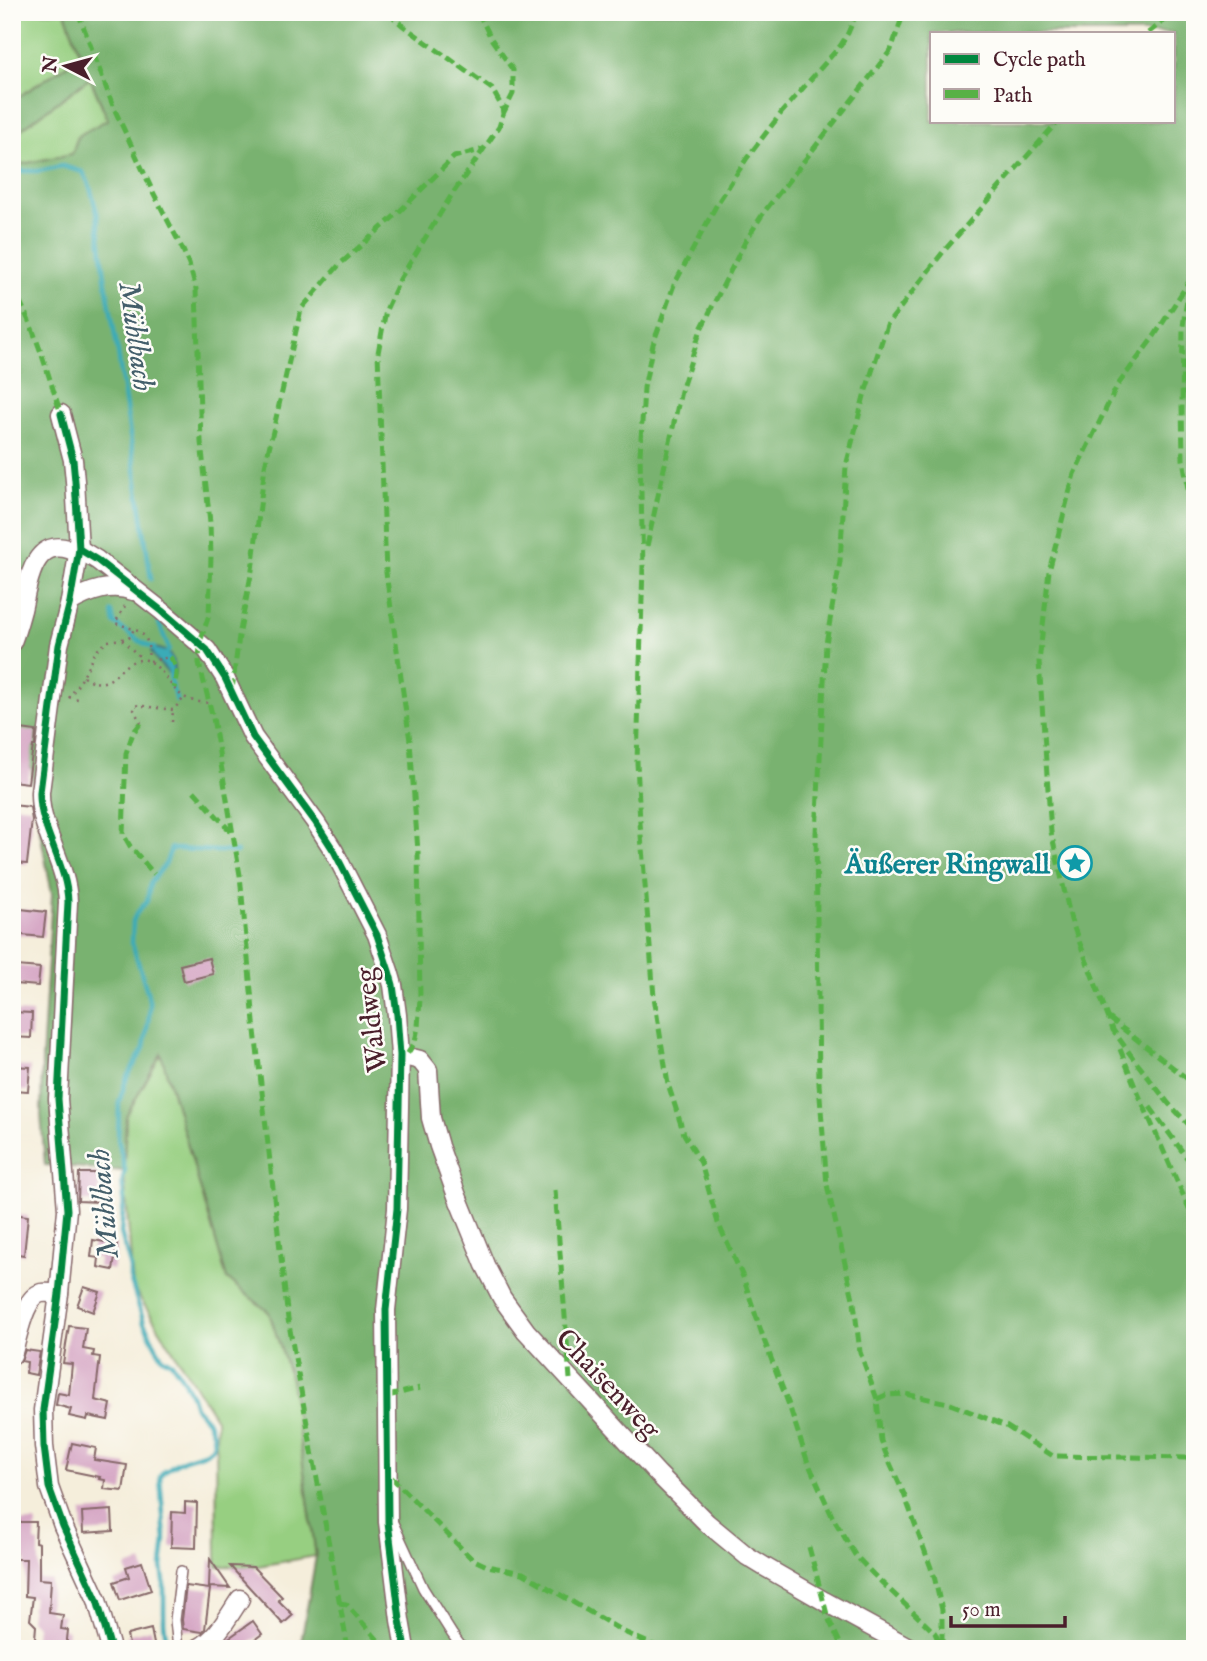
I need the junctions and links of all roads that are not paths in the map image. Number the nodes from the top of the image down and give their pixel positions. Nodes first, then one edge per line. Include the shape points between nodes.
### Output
1 (61, 415) dead end
2 (79, 551) junction
3 (138, 593) junction
4 (70, 602) junction
5 (12, 642) edge
6 (400, 1055) junction
7 (59, 1294) junction
8 (12, 1355) edge
9 (388, 1522) junction
10 (181, 1571) dead end
11 (240, 1599) dead end
12 (111, 1649) edge
13 (178, 1649) edge
14 (197, 1649) edge
15 (405, 1649) edge
16 (463, 1649) edge
17 (912, 1649) edge

1 - 2 street via 75,481
2 - 3 street, Waldweg
2 - 4 street
2 - 5 street via 55,548 36,560
3 - 4 street via 113,588
3 - 6 street, Waldweg via 207,650 253,737 334,851 384,953 393,985
4 - 7 street via 55,670 40,798 68,902 58,1099 67,1210
6 - 9 street, Waldweg via 397,1209 386,1310
6 - 17 street, Chaisenweg via 420,1060 428,1070 431,1118 457,1196 485,1265 526,1331 650,1465 747,1556
7 - 8 street via 44,1293 30,1301
7 - 12 street via 43,1410 49,1487 97,1600
9 - 15 street, Waldweg
9 - 16 lane via 394,1524 423,1588
10 - 13 lane via 175,1620
11 - 14 street via 216,1634

